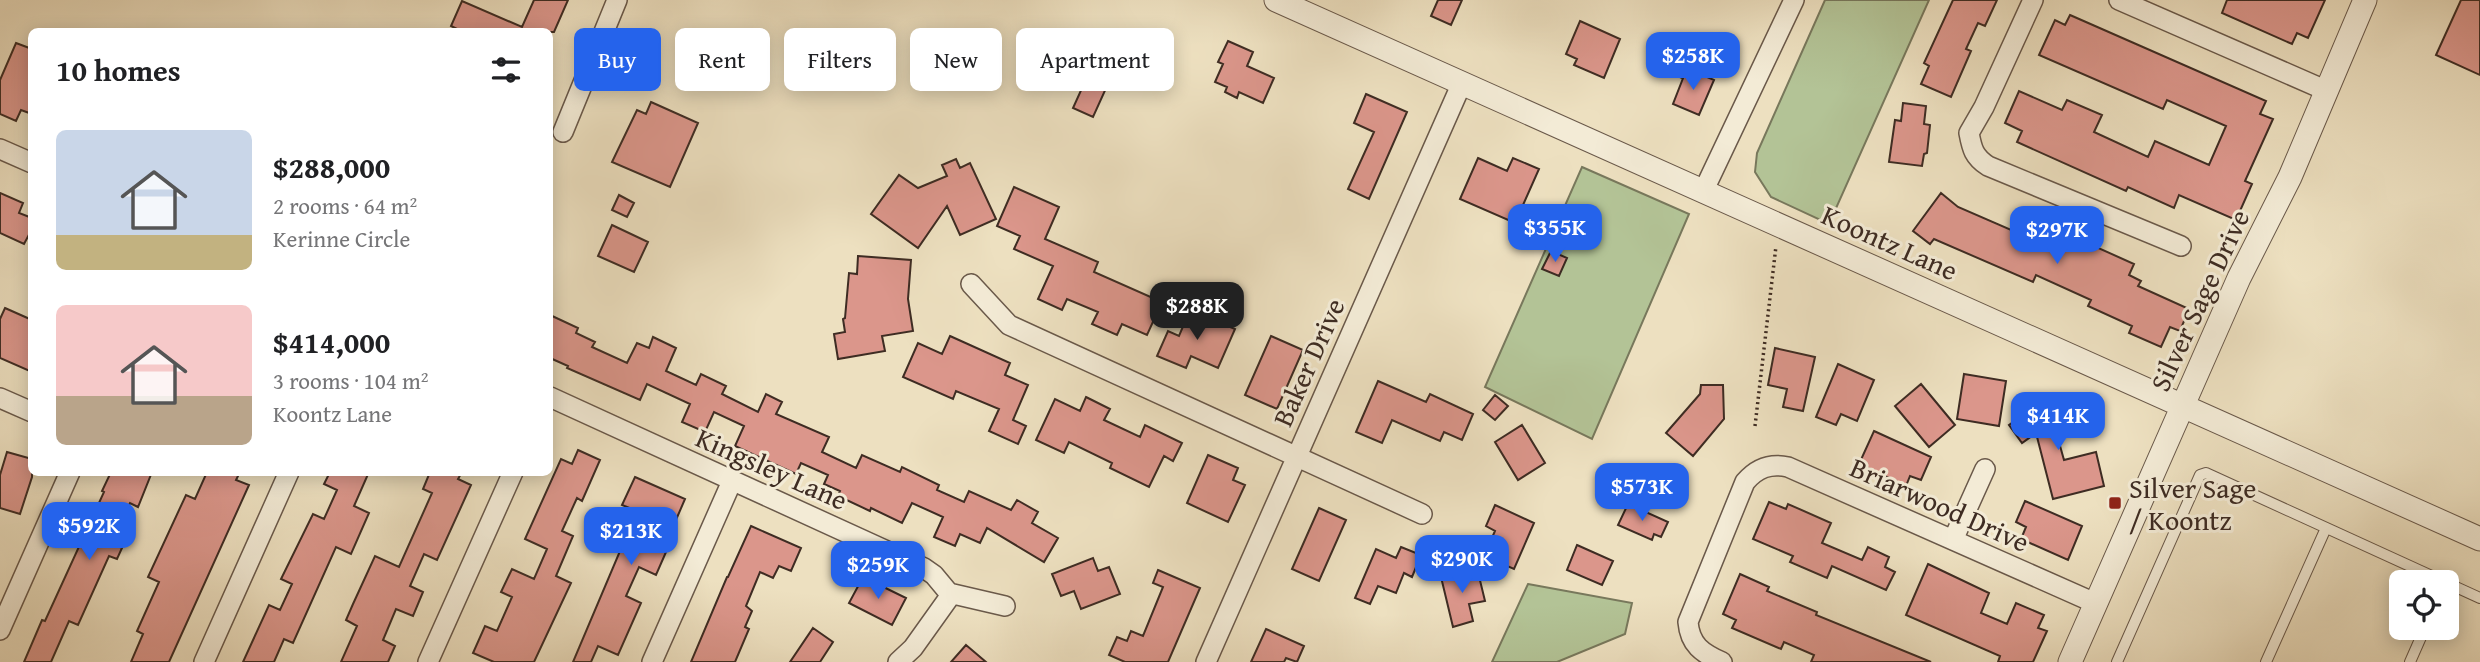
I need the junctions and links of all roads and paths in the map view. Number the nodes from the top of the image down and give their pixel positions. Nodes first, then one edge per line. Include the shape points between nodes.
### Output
1 (617, 0) edge
2 (1276, 0) edge
3 (1794, 0) edge
4 (2033, 0) edge
5 (2119, 0) edge
6 (2365, 0) edge
7 (1461, 85) junction
8 (2325, 90) junction
9 (563, 132) dead end
10 (0, 149) edge
11 (28, 161) edge
12 (1703, 192) junction
13 (1776, 246) dead end
14 (2181, 246) dead end
15 (971, 284) dead end
16 (0, 398) edge
17 (553, 398) edge
18 (2183, 406) junction
19 (28, 410) edge
20 (1755, 426) dead end
21 (1297, 458) junction
22 (1985, 469) dead end
23 (68, 476) edge
24 (287, 476) edge
25 (511, 476) edge
26 (732, 481) junction
27 (1422, 514) dead end
28 (2326, 528) junction
29 (2480, 539) edge
30 (1953, 540) junction
31 (2419, 570) edge
32 (2459, 588) edge
33 (949, 593) junction
34 (2480, 598) edge
35 (2095, 603) junction
36 (1005, 606) dead end
37 (0, 630) edge
38 (2420, 640) edge
39 (204, 662) edge
40 (428, 662) edge
41 (652, 662) edge
42 (898, 662) edge
43 (1206, 662) edge
44 (1722, 662) edge
45 (2070, 662) edge
46 (2117, 662) edge
47 (2266, 662) edge
48 (2410, 662) edge

1 - 9 street
2 - 7 street, Koontz Lane
3 - 12 street
4 - 14 street via 1969,133 1978,160
5 - 8 street
6 - 8 street, Silver Sage Drive
7 - 12 street, Koontz Lane
7 - 21 street, Baker Drive
8 - 18 street, Silver Sage Drive via 2290,177
10 - 11 street
12 - 18 street, Koontz Lane
13 - 20 path
15 - 21 street via 1009,326
16 - 19 street
17 - 26 street, Kingsley Lane
18 - 29 street, Koontz Lane
18 - 35 street, Silver Sage Drive
21 - 27 street
21 - 43 street, Baker Drive
22 - 30 street
23 - 37 street
24 - 39 street
25 - 40 street
26 - 33 street, Kingsley Lane via 924,568
26 - 41 street
28 - 31 lane
28 - 46 lane via 2206,473 2200,475
28 - 47 lane
30 - 35 street, Briarwood Drive
30 - 44 street, Briarwood Drive via 1788,467 1761,468 1745,482 1688,622 1697,648
32 - 34 lane
33 - 36 street
33 - 42 street via 913,648
35 - 45 street, Silver Sage Drive
38 - 48 lane

